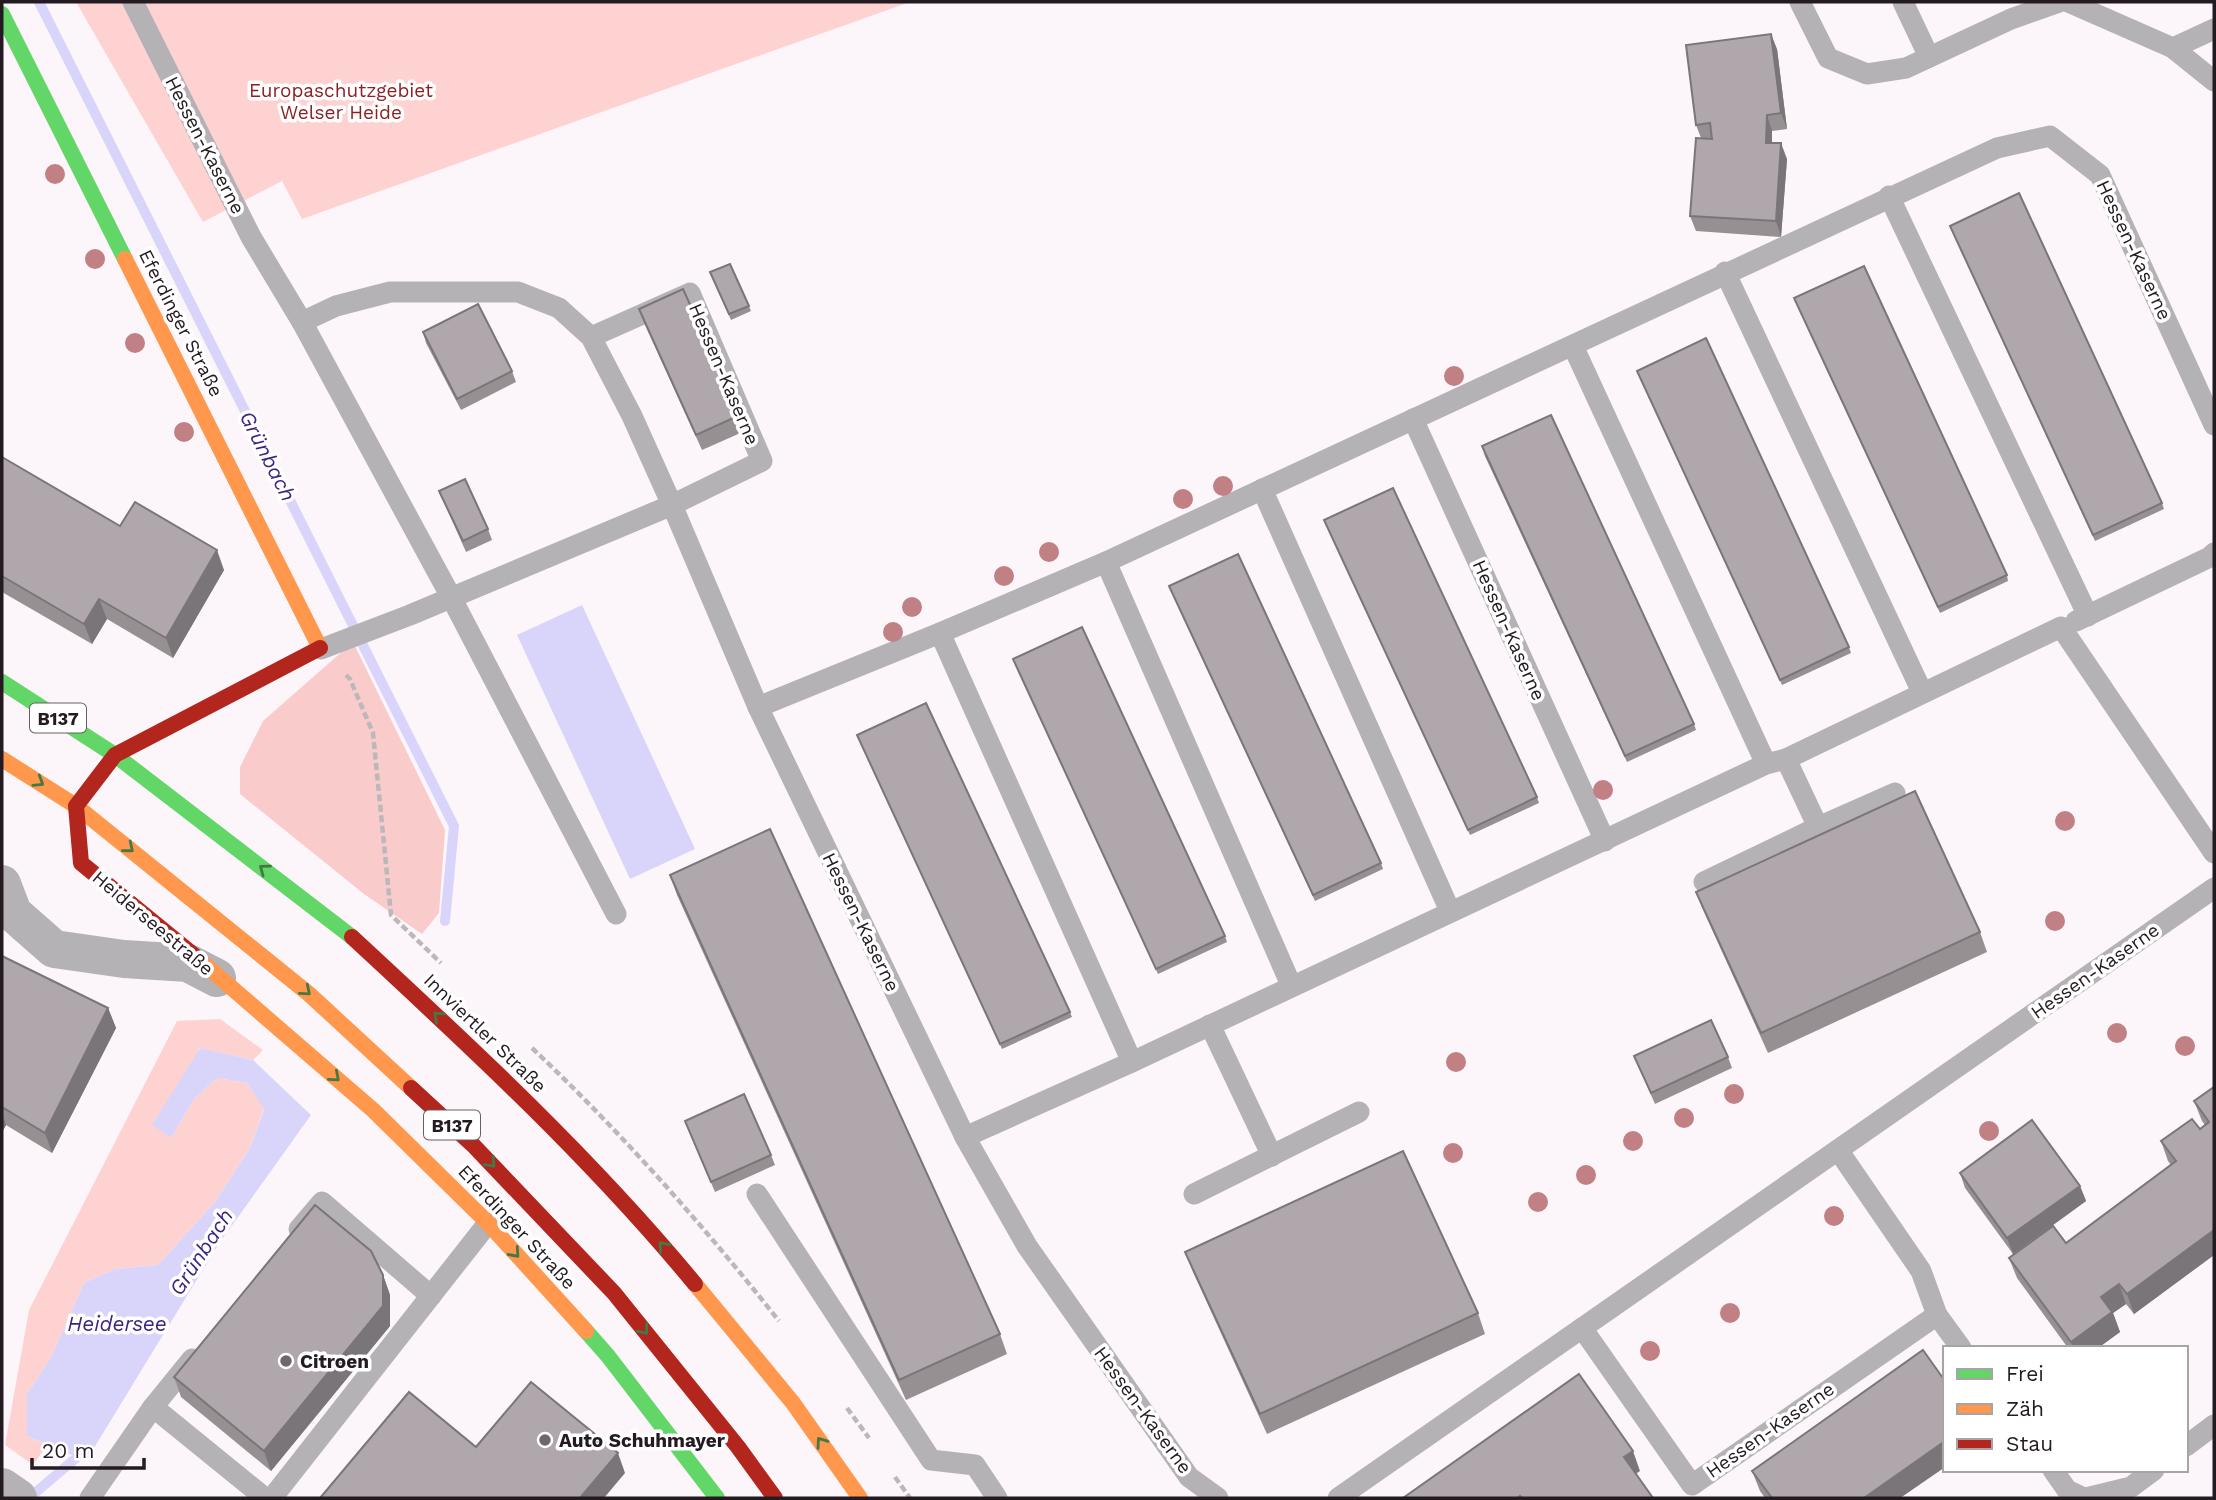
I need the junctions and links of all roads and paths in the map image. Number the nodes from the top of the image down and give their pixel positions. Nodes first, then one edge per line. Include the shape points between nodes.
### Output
1 (133, 2) edge
2 (1800, 2) edge
3 (1903, 2) edge
4 (2059, 2) edge
5 (2068, 2) edge
6 (2, 14) edge
7 (2214, 29) edge
8 (2173, 48) junction
9 (1929, 57) junction
10 (2214, 81) edge
11 (1889, 196) junction
12 (1725, 272) junction
13 (302, 322) junction
14 (592, 337) junction
15 (1573, 346) junction
16 (1413, 419) junction
17 (2214, 425) edge
18 (1262, 489) junction
19 (672, 505) junction
20 (2214, 553) edge
21 (1106, 562) junction
22 (451, 597) junction
23 (2088, 615) junction
24 (2061, 627) junction
25 (940, 633) junction
26 (321, 649) junction
27 (2, 682) edge
28 (1922, 692) junction
29 (758, 707) junction
30 (115, 755) junction
31 (2, 759) edge
32 (1776, 761) junction
33 (1895, 793) dead end
34 (76, 806) junction
35 (1818, 827) junction
36 (1605, 841) junction
37 (2214, 853) edge
38 (1704, 882) dead end
39 (2, 884) edge
40 (2214, 888) edge
41 (1450, 911) junction
42 (616, 914) dead end
43 (451, 972) dead end
44 (228, 984) junction
45 (1292, 985) junction
46 (1210, 1026) junction
47 (532, 1048) dead end
48 (1132, 1062) junction
49 (1359, 1112) dead end
50 (965, 1137) junction
51 (1838, 1150) junction
52 (1272, 1156) junction
53 (757, 1194) dead end
54 (1194, 1194) dead end
55 (488, 1223) junction
56 (286, 1245) edge
57 (430, 1296) junction
58 (1937, 1315) junction
59 (782, 1324) dead end
60 (1582, 1328) junction
61 (206, 1342) edge
62 (1960, 1346) edge
63 (840, 1398) dead end
64 (153, 1407) junction
65 (2214, 1426) edge
66 (872, 1442) dead end
67 (2188, 1445) edge
68 (2054, 1472) edge
69 (2151, 1472) edge
70 (894, 1476) dead end
71 (90, 1498) edge
72 (265, 1498) edge
73 (272, 1498) edge
74 (718, 1498) edge
75 (775, 1498) edge
76 (860, 1498) edge
77 (910, 1498) edge
78 (997, 1498) edge
79 (1218, 1498) edge
80 (1338, 1498) edge
81 (2085, 1498) edge

1 - 13 lane, Hessen-Kaserne via 251,237
2 - 9 lane via 1828,58 1867,74 1906,68
3 - 9 lane
4 - 9 lane
5 - 8 lane
6 - 26 main road, Eferdinger Straße
7 - 8 lane
8 - 10 lane
11 - 12 lane, Hessen-Kaserne
11 - 17 lane, Hessen-Kaserne via 1997,148 2050,136 2100,174
11 - 23 lane
12 - 15 lane, Hessen-Kaserne
12 - 28 lane
13 - 14 lane, Hessen-Kaserne via 336,306 390,292 518,292 559,308
13 - 22 lane, Hessen-Kaserne
14 - 19 lane, Hessen-Kaserne
14 - 19 lane, Hessen-Kaserne via 690,293 762,461
15 - 16 lane, Hessen-Kaserne
15 - 32 lane
16 - 18 lane, Hessen-Kaserne
16 - 36 lane, Hessen-Kaserne
18 - 21 lane, Hessen-Kaserne
18 - 41 lane
19 - 22 lane, Hessen-Kaserne
19 - 29 lane, Hessen-Kaserne
20 - 23 lane
21 - 25 lane, Hessen-Kaserne
21 - 45 lane
22 - 26 lane, Hessen-Kaserne
22 - 42 lane, Hessen-Kaserne
23 - 24 lane
24 - 28 lane
24 - 37 lane
25 - 29 lane, Hessen-Kaserne
25 - 48 lane
26 - 30 main road
26 - 43 path via 350,679 373,733 391,915
27 - 30 main road, Innviertler Straße / B137
28 - 32 lane
29 - 50 lane, Hessen-Kaserne
30 - 34 main road
76 -> 30 main road, Innviertler Straße / B137 via 793,1403 662,1244 488,1062 345,931
31 -> 34 main road, B137
32 - 35 lane
32 - 36 lane
33 - 35 lane
34 - 44 main road, Heiderseestraße via 81,863
34 -> 75 main road, B137 via 309,994 474,1145 614,1293
35 - 38 lane
36 - 41 lane
39 - 44 street, Heiderseestraße via 13,913 54,949 188,963
40 - 51 lane, Hessen-Kaserne
41 - 45 lane
44 -> 55 main road, Eferdinger Straße via 373,1110
45 - 46 lane
46 - 48 lane
46 - 52 lane
47 - 59 path via 617,1132
48 - 50 lane
49 - 52 lane
50 - 79 lane, Hessen-Kaserne via 1042,1268 1189,1477
51 - 58 lane via 1921,1271
51 - 60 lane, Hessen-Kaserne
52 - 54 lane
53 - 78 lane via 931,1460 975,1465
55 - 57 lane
55 -> 74 main road, Eferdinger Straße via 608,1356
56 - 57 lane via 321,1202
57 - 73 lane
58 - 60 lane, Hessen-Kaserne via 1692,1485
58 - 62 lane
60 - 80 lane, Hessen-Kaserne
61 - 64 lane
63 - 66 path
64 - 71 lane
64 - 72 lane
65 - 67 lane
68 - 81 lane via 2067,1490
69 - 81 lane via 2131,1488
70 - 77 path

